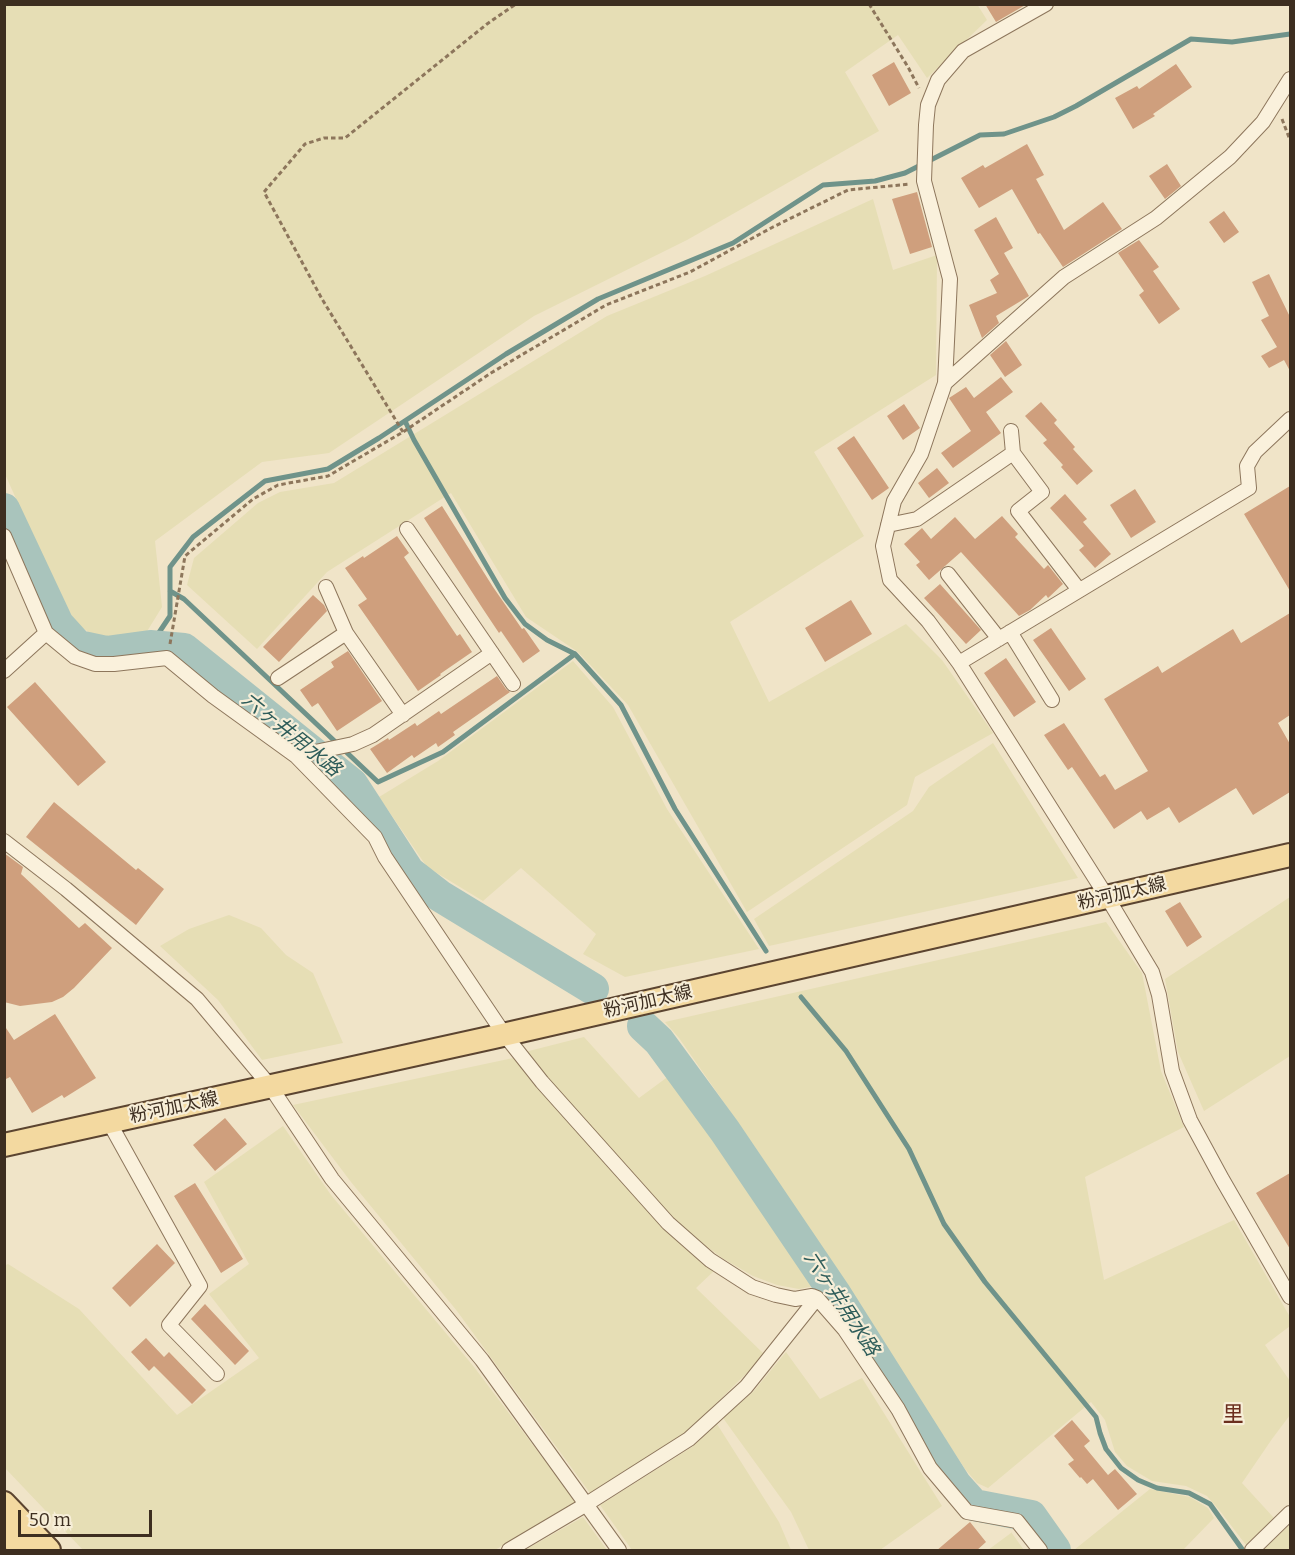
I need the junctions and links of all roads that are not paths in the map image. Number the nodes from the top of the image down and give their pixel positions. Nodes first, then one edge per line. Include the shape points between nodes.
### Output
1 (1046, 4) edge
2 (1290, 79) edge
3 (945, 383) junction
4 (1290, 419) edge
5 (1011, 431) dead end
6 (1013, 453) junction
7 (888, 525) junction
8 (407, 529) dead end
9 (4, 536) edge
10 (948, 574) dead end
11 (326, 587) dead end
12 (1079, 590) junction
13 (46, 633) junction
14 (346, 633) junction
15 (1004, 636) junction
16 (492, 653) junction
17 (959, 663) junction
18 (4, 670) edge
19 (278, 678) dead end
20 (513, 684) dead end
21 (1052, 700) dead end
22 (402, 715) junction
23 (296, 756) junction
24 (4, 841) edge
25 (1290, 855) edge
26 (1107, 897) junction
27 (504, 1034) junction
28 (270, 1086) junction
29 (109, 1122) junction
30 (6, 1143) edge
31 (1290, 1297) edge
32 (818, 1298) junction
33 (217, 1374) dead end
34 (4, 1503) edge
35 (585, 1505) junction
36 (1290, 1513) edge
37 (4, 1531) edge
38 (23, 1551) edge
39 (49, 1551) edge
40 (509, 1551) edge
41 (619, 1551) edge
42 (1040, 1551) edge
43 (1252, 1551) edge

1 - 3 street via 963,51 938,80 928,105 924,181 950,279
2 - 3 street via 1263,122 1230,157 1156,218 1065,277
3 - 7 street via 921,454 894,501
4 - 12 street via 1255,452 1247,466 1249,488
5 - 6 street
6 - 7 street via 917,519
6 - 12 street via 1042,492 1018,511
7 - 17 street via 883,546 890,580 928,621
8 - 16 street
9 - 13 street
10 - 15 street
11 - 14 street
12 - 15 street
13 - 18 street
13 - 23 street via 75,657 95,664 167,658
14 - 19 street
14 - 22 street
15 - 17 street
15 - 21 street
16 - 20 street
16 - 22 street
17 - 26 street
22 - 23 street via 353,744
23 - 27 street via 375,837
24 - 28 street via 197,999
25 - 26 main road, 粉河加太線
26 - 27 main road, 粉河加太線
26 - 31 street via 1152,972 1172,1071 1190,1120
27 - 28 main road, 粉河加太線
27 - 32 street via 668,1223 710,1260 752,1287 795,1299
28 - 29 main road, 粉河加太線
28 - 35 street via 332,1179 482,1360
29 - 30 main road, 粉河加太線
29 - 33 street via 200,1286 169,1325
32 - 35 street via 746,1387 689,1439
32 - 42 street via 845,1330 898,1409 930,1468 967,1512 1017,1521
34 - 39 main road
35 - 40 street
35 - 41 street
36 - 43 street
37 - 38 main road

